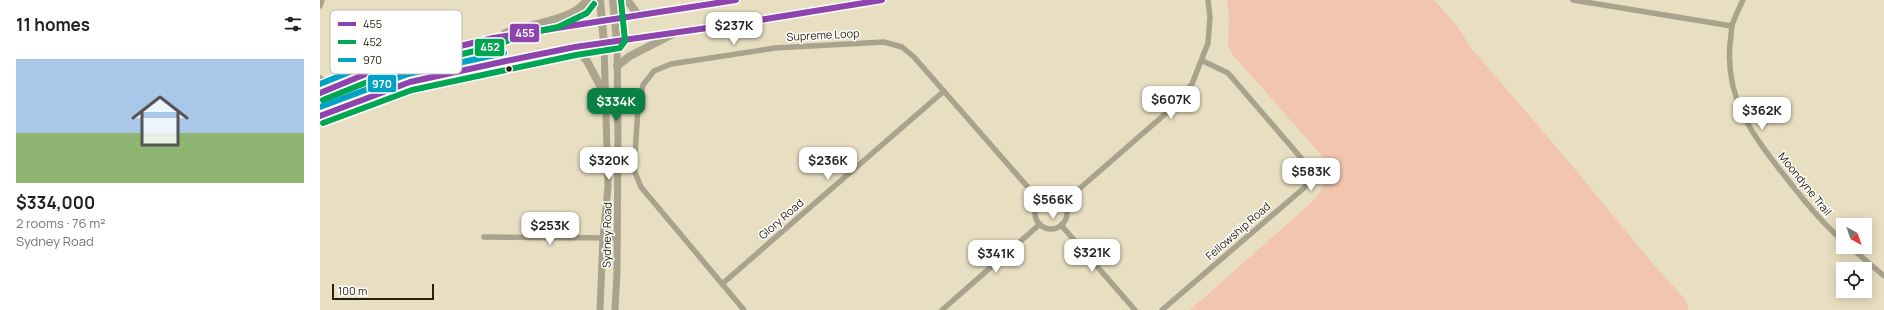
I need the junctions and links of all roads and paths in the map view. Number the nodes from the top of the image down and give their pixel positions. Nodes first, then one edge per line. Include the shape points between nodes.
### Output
1 (322, 0) edge
2 (587, 0) edge
3 (600, 0) edge
4 (614, 0) edge
5 (627, 0) edge
6 (736, 0) edge
7 (882, 0) edge
8 (1208, 0) edge
9 (1573, 0) edge
10 (1743, 0) edge
11 (320, 6) edge
12 (639, 16) junction
13 (616, 19) junction
14 (602, 21) junction
15 (1732, 26) junction
16 (681, 31) junction
17 (493, 38) junction
18 (617, 41) junction
19 (604, 43) junction
20 (462, 45) edge
21 (575, 47) junction
22 (1203, 61) junction
23 (617, 66) junction
24 (462, 71) edge
25 (367, 74) edge
26 (448, 74) edge
27 (320, 78) edge
28 (332, 88) junction
29 (944, 91) junction
30 (320, 93) edge
31 (606, 97) junction
32 (320, 116) edge
33 (1040, 201) junction
34 (1064, 203) junction
35 (1039, 225) junction
36 (1061, 225) junction
37 (1836, 234) edge
38 (484, 237) dead end
39 (603, 238) junction
40 (618, 238) junction
41 (1858, 254) edge
42 (1884, 276) edge
43 (722, 284) junction
44 (600, 310) edge
45 (615, 310) edge
46 (744, 310) edge
47 (942, 310) edge
48 (1136, 310) edge
49 (1162, 310) edge

1 - 11 street
2 - 17 main road via 583,6 569,14 519,27
3 - 14 main road
4 - 13 main road
5 - 12 main road
6 - 12 main road
7 - 16 main road
8 - 22 street via 1209,36
9 - 15 street
10 - 15 street, Moondyne Trail
12 - 13 main road
13 - 14 main road
13 - 18 main road
14 - 17 main road
14 - 19 main road
15 - 37 street, Moondyne Trail via 1729,55 1731,81 1738,105 1750,129 1805,202
16 - 18 main road
16 - 23 main road via 630,56
17 - 20 main road
18 - 19 main road
18 - 23 street, Sydney Road
19 - 21 main road
19 - 31 street, Sydney Road
21 - 24 main road
21 - 31 main road via 587,61
22 - 34 street via 1192,84 1172,108
22 - 49 street, Fellowship Road via 1228,73 1308,166 1311,177 1304,188
23 - 40 street, Sydney Road
25 - 28 main road
26 - 32 main road via 410,82
27 - 28 street
28 - 30 main road
29 - 33 street, Supreme Loop
29 - 43 street, Glory Road
29 - 43 street, Supreme Loop via 902,47 884,42 775,48 670,64 654,71 643,85 638,108 634,170 641,187
31 - 39 street, Sydney Road via 608,187
33 - 34 street via 1050,197
33 - 35 street via 1034,215
34 - 36 street via 1067,213
35 - 36 street via 1054,229
35 - 47 street
36 - 48 street
38 - 39 street
39 - 40 street
39 - 44 street, Sydney Road
40 - 45 street, Sydney Road
41 - 42 street
43 - 46 street, Supreme Loop

